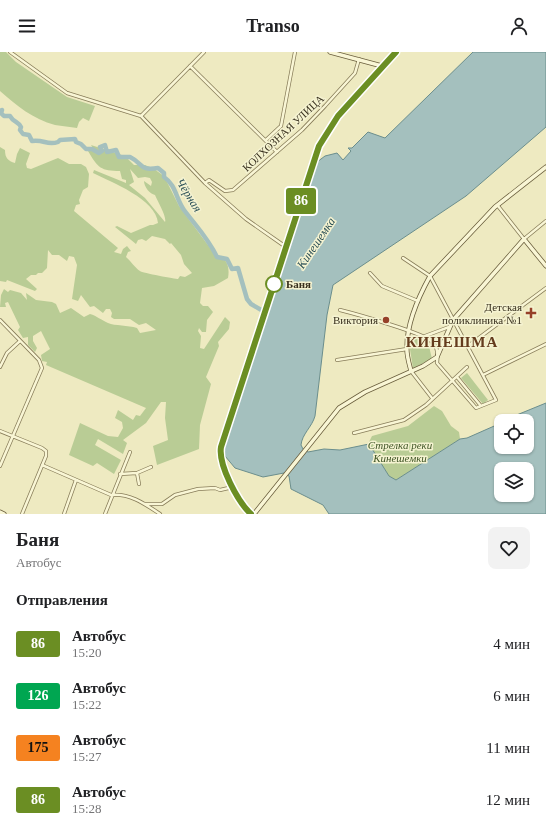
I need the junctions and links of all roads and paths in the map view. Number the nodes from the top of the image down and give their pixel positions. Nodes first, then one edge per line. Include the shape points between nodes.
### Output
1 (10, 52) edge
2 (204, 52) edge
3 (295, 52) edge
4 (330, 52) edge
5 (396, 52) edge
6 (359, 59) junction
7 (190, 66) junction
8 (382, 66) junction
9 (141, 116) junction
10 (266, 140) junction
11 (277, 152) junction
12 (546, 167) edge
13 (205, 183) junction
14 (498, 206) junction
15 (546, 221) edge
16 (524, 239) junction
17 (286, 247) junction
18 (403, 258) dead end
19 (546, 266) edge
20 (370, 273) dead end
21 (430, 276) junction
22 (546, 288) edge
23 (419, 301) junction
24 (340, 310) dead end
25 (0, 320) edge
26 (453, 320) junction
27 (450, 327) junction
28 (409, 332) junction
29 (424, 336) junction
30 (20, 341) junction
31 (546, 344) edge
32 (468, 346) junction
33 (407, 349) junction
34 (439, 355) junction
35 (337, 360) dead end
36 (432, 361) junction
37 (437, 363) junction
38 (0, 367) edge
39 (467, 367) dead end
40 (411, 371) junction
41 (483, 375) junction
42 (457, 377) junction
43 (453, 382) junction
44 (432, 398) junction
45 (481, 406) junction
46 (0, 431) edge
47 (354, 433) dead end
48 (13, 436) junction
49 (130, 452) dead end
50 (42, 465) junction
51 (0, 466) edge
52 (151, 467) dead end
53 (137, 473) junction
54 (120, 474) junction
55 (76, 480) junction
56 (139, 484) dead end
57 (233, 487) junction
58 (111, 495) junction
59 (145, 504) junction
60 (0, 512) edge
61 (4, 514) edge
62 (22, 514) edge
63 (64, 514) edge
64 (105, 514) edge
65 (160, 514) edge
66 (251, 514) edge
67 (254, 514) edge

1 - 9 street via 67,93
2 - 7 street
3 - 10 street via 281,126
4 - 6 street
5 - 8 street
6 - 8 street
6 - 11 street, КОЛХОЗНАЯ УЛИЦА via 348,81 302,130
7 - 9 street
7 - 10 street
8 - 17 street via 338,116 323,138
9 - 13 street
10 - 11 street
11 - 13 street, КОЛХОЗНАЯ УЛИЦА via 233,190 225,191 209,180
12 - 14 street
13 - 17 street via 246,219
14 - 16 street
14 - 21 street
15 - 16 street
16 - 19 street
16 - 26 street
17 - 57 street via 221,447 222,459
18 - 21 street
20 - 23 street via 382,286
21 - 23 street
21 - 26 street
22 - 32 street
23 - 28 street
24 - 28 street
25 - 30 street
26 - 27 street
26 - 32 street
27 - 29 street
27 - 34 street
28 - 29 street
28 - 33 street
29 - 34 street via 434,344
30 - 38 street via 7,353
30 - 48 street via 42,368
31 - 41 street
32 - 41 street
33 - 35 street
33 - 40 street
34 - 36 street
34 - 37 street
36 - 37 street
36 - 40 street
37 - 43 street
39 - 42 street
40 - 44 street
40 - 67 street via 365,392 339,408
41 - 45 street via 496,400
42 - 43 street
42 - 45 street
43 - 44 street
43 - 45 street via 476,408
44 - 47 street via 404,420
46 - 48 street
48 - 50 street via 46,451
48 - 51 street
49 - 54 street
50 - 55 street
50 - 62 street
52 - 53 street
53 - 54 street
53 - 56 street
54 - 58 street
55 - 58 street
55 - 63 street
57 - 59 street via 220,490 198,489 175,496 162,504
57 - 66 street
58 - 59 street via 118,494
58 - 64 street
59 - 65 street
60 - 61 street

